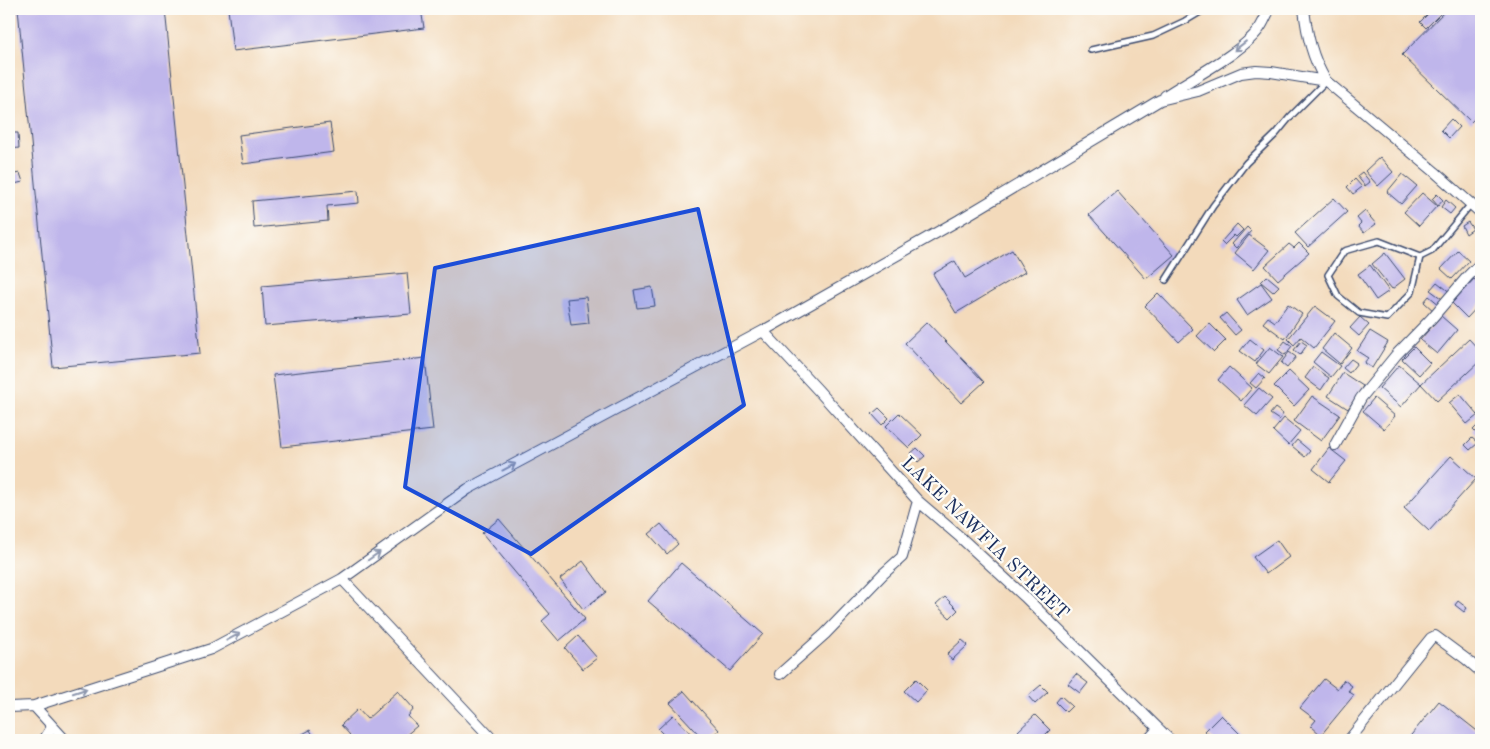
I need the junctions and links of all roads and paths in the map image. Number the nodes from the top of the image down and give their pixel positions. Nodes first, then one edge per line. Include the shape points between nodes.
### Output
1 (1205, 9) edge
2 (1270, 9) edge
3 (1304, 9) edge
4 (1090, 50) dead end
5 (1326, 81) junction
6 (1160, 100) junction
7 (1471, 204) junction
8 (1481, 213) edge
9 (1420, 257) junction
10 (1481, 263) edge
11 (1166, 280) dead end
12 (763, 331) junction
13 (1335, 445) dead end
14 (918, 501) junction
15 (342, 579) junction
16 (1481, 672) edge
17 (780, 674) dead end
18 (34, 706) junction
19 (9, 707) edge
20 (52, 727) junction
21 (1158, 729) junction
22 (44, 740) edge
23 (65, 740) edge
24 (493, 740) edge
25 (1148, 740) edge
26 (1170, 740) edge
27 (1348, 740) edge

1 - 4 lane via 1153,36
2 -> 6 street via 1254,35 1240,47
3 - 5 street via 1312,53
5 - 6 street via 1256,71
5 - 7 street
5 - 11 lane via 1246,163 1213,206
6 - 12 street via 959,220
7 - 8 street
7 - 9 lane via 1432,251
9 - 9 lane via 1379,241 1344,251 1328,275 1338,296 1359,313 1387,318 1412,292
10 - 13 street via 1384,369 1361,398
12 - 14 street, LAKE NAWFIA STREET
15 -> 12 street via 468,489
14 - 17 street via 902,557
14 - 21 street, LAKE NAWFIA STREET via 1024,596
18 -> 15 street via 210,649
15 - 24 street
16 - 27 street via 1442,640 1436,636 1431,638
18 - 19 street
18 - 20 street
20 - 22 street
20 - 23 street
21 - 25 street
21 - 26 street, LAKE NAWFIA STREET

